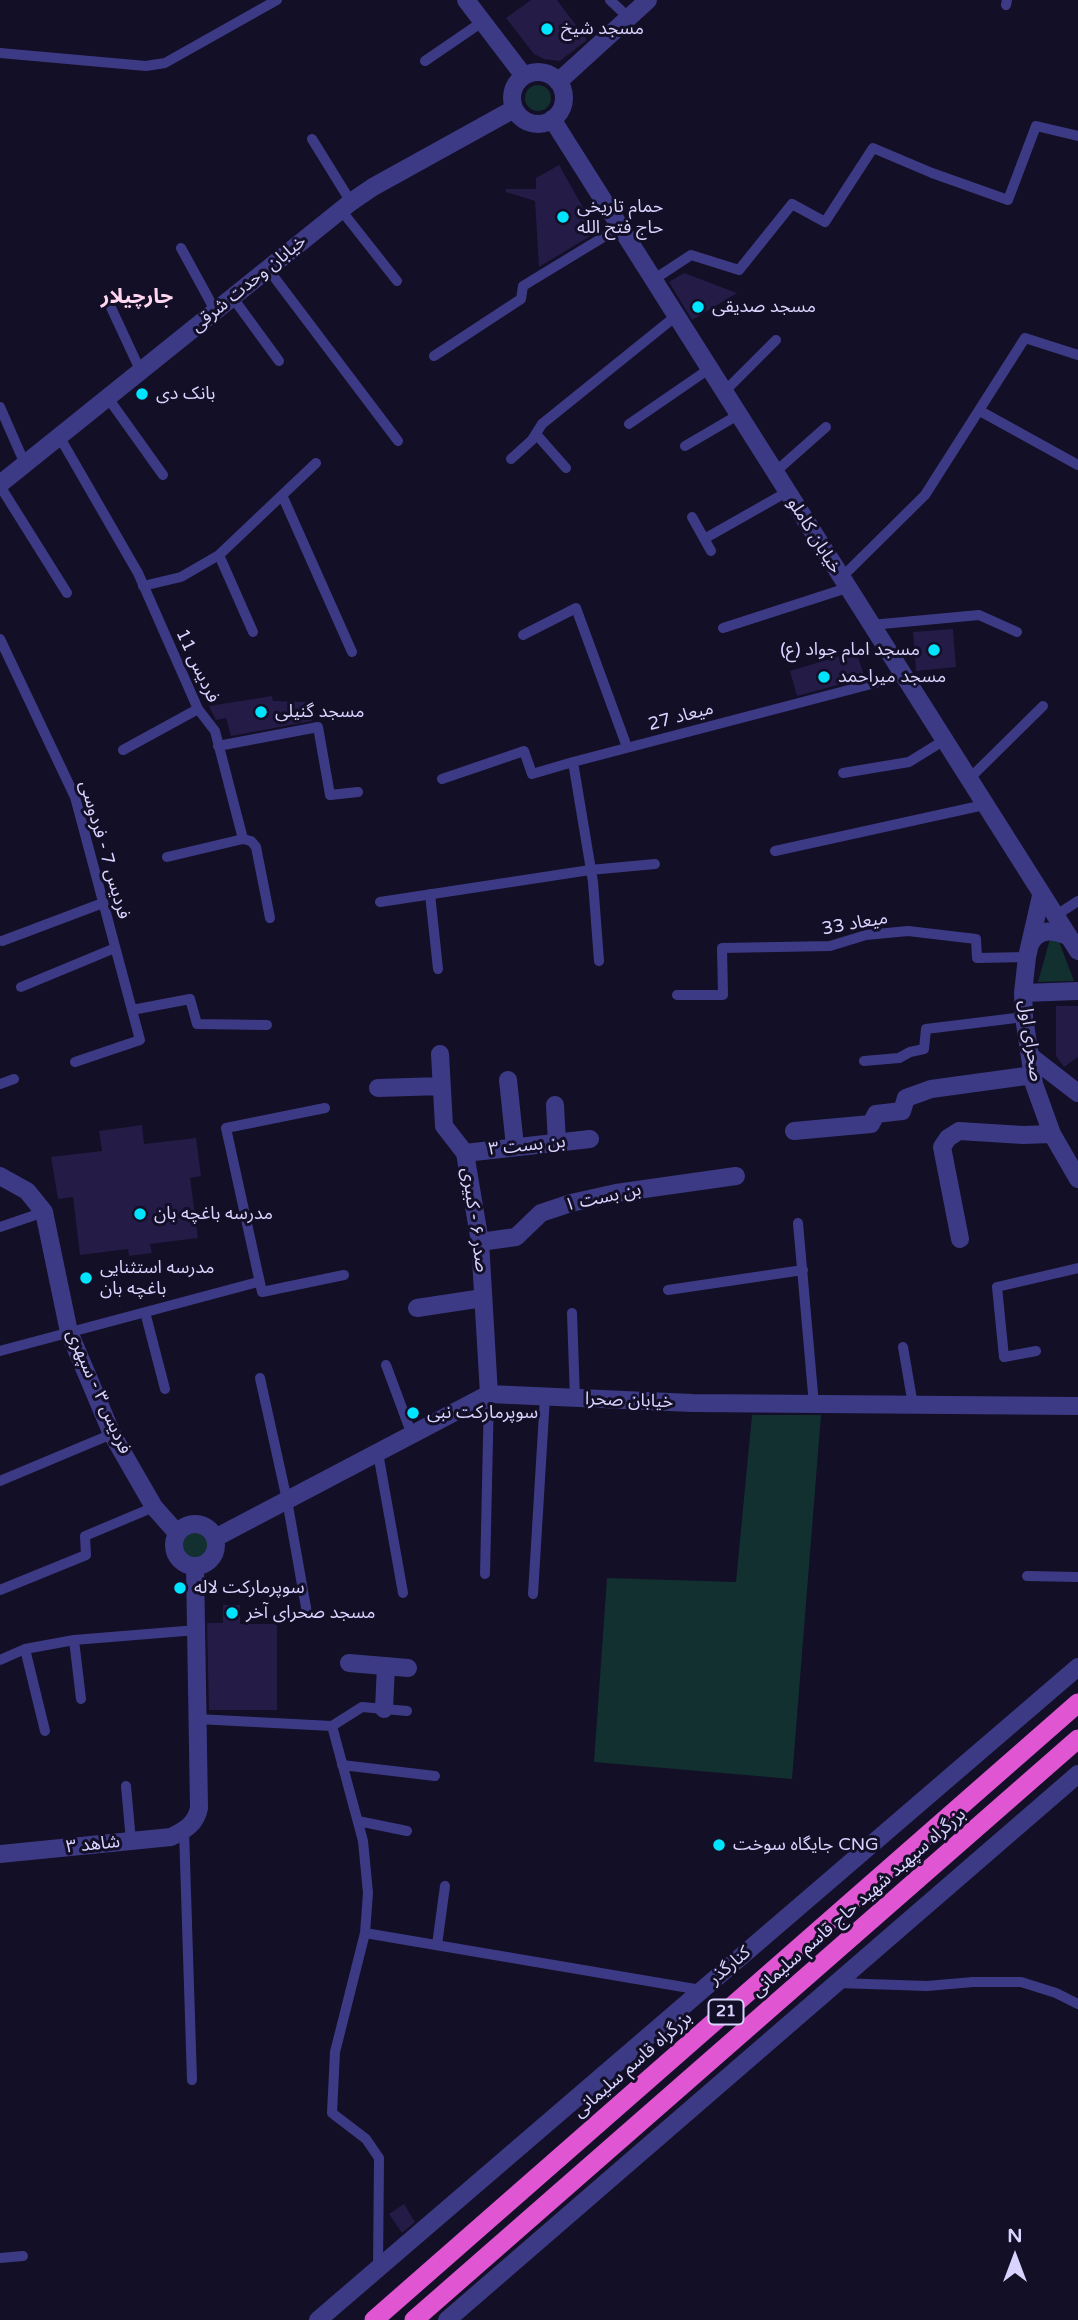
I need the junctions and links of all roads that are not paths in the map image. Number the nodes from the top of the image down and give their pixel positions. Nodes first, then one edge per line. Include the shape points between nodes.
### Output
1 (277, 0) edge
2 (467, 0) edge
3 (610, 0) edge
4 (648, 0) edge
5 (629, 18) junction
6 (482, 22) junction
7 (0, 53) edge
8 (425, 61) dead end
9 (524, 76) junction
10 (558, 82) junction
11 (514, 109) junction
12 (552, 119) junction
13 (1078, 136) edge
14 (312, 139) dead end
15 (346, 206) junction
16 (620, 227) junction
17 (181, 248) dead end
18 (268, 269) junction
19 (653, 280) junction
20 (397, 281) dead end
21 (233, 298) junction
22 (108, 301) dead end
23 (216, 312) junction
24 (676, 316) junction
25 (776, 340) dead end
26 (1078, 355) edge
27 (434, 356) dead end
28 (279, 361) dead end
29 (709, 369) junction
30 (141, 372) junction
31 (724, 392) junction
32 (108, 398) junction
33 (0, 407) edge
34 (980, 411) junction
35 (738, 415) junction
36 (629, 424) dead end
37 (826, 426) dead end
38 (536, 433) junction
39 (59, 436) junction
40 (398, 442) dead end
41 (685, 446) dead end
42 (511, 459) dead end
43 (316, 463) dead end
44 (25, 464) junction
45 (1078, 465) edge
46 (566, 468) dead end
47 (774, 472) junction
48 (163, 475) dead end
49 (0, 485) edge
50 (787, 492) junction
51 (282, 495) junction
52 (692, 517) dead end
53 (704, 539) junction
54 (711, 551) dead end
55 (219, 555) junction
56 (844, 583) junction
57 (143, 586) junction
58 (67, 593) dead end
59 (870, 625) junction
60 (723, 628) dead end
61 (253, 632) dead end
62 (1017, 632) dead end
63 (523, 635) dead end
64 (0, 639) edge
65 (352, 652) dead end
66 (902, 676) junction
67 (1043, 706) dead end
68 (198, 709) junction
69 (943, 741) junction
70 (218, 746) junction
71 (627, 747) junction
72 (123, 750) dead end
73 (573, 762) junction
74 (843, 773) dead end
75 (442, 779) dead end
76 (968, 780) junction
77 (358, 792) dead end
78 (984, 805) junction
79 (243, 839) junction
80 (775, 851) dead end
81 (167, 857) dead end
82 (654, 864) dead end
83 (590, 870) junction
84 (430, 894) junction
85 (1041, 896) junction
86 (1078, 901) edge
87 (380, 902) dead end
88 (103, 903) junction
89 (1055, 916) junction
90 (270, 918) dead end
91 (1068, 936) junction
92 (2, 941) dead end
93 (115, 948) junction
94 (1028, 951) junction
95 (1078, 951) edge
96 (599, 961) dead end
97 (438, 968) dead end
98 (21, 987) dead end
99 (1078, 991) edge
100 (1023, 993) junction
101 (677, 995) dead end
102 (132, 1010) junction
103 (1024, 1017) junction
104 (267, 1025) dead end
105 (440, 1054) dead end
106 (1030, 1056) junction
107 (864, 1061) dead end
108 (75, 1062) dead end
109 (1033, 1075) junction
110 (13, 1079) dead end
111 (508, 1080) dead end
112 (0, 1084) edge
113 (441, 1086) junction
114 (378, 1088) dead end
115 (1078, 1093) edge
116 (555, 1105) dead end
117 (325, 1108) dead end
118 (794, 1131) dead end
119 (1052, 1134) junction
120 (590, 1139) dead end
121 (557, 1143) junction
122 (515, 1146) junction
123 (465, 1153) junction
124 (736, 1176) dead end
125 (1, 1177) edge
126 (1078, 1179) edge
127 (44, 1212) junction
128 (798, 1223) dead end
129 (0, 1227) edge
130 (960, 1239) dead end
131 (481, 1242) junction
132 (1078, 1268) edge
133 (803, 1270) junction
134 (344, 1275) dead end
135 (258, 1282) junction
136 (668, 1290) dead end
137 (483, 1297) junction
138 (417, 1308) dead end
139 (145, 1312) junction
140 (572, 1313) dead end
141 (69, 1332) junction
142 (903, 1347) dead end
143 (0, 1351) edge
144 (1036, 1351) dead end
145 (386, 1365) dead end
146 (260, 1378) dead end
147 (165, 1389) dead end
148 (489, 1395) junction
149 (545, 1397) junction
150 (575, 1399) junction
151 (814, 1405) junction
152 (913, 1405) junction
153 (1078, 1406) edge
154 (113, 1434) junction
155 (412, 1435) junction
156 (378, 1453) junction
157 (0, 1481) edge
158 (287, 1500) junction
159 (154, 1507) junction
160 (177, 1533) junction
161 (215, 1538) junction
162 (195, 1566) junction
163 (485, 1574) dead end
164 (1027, 1576) dead end
165 (1078, 1577) edge
166 (0, 1590) edge
167 (403, 1592) dead end
168 (533, 1594) dead end
169 (307, 1613) dead end
170 (197, 1630) junction
171 (74, 1640) junction
172 (25, 1649) junction
173 (0, 1660) edge
174 (349, 1663) dead end
175 (386, 1666) junction
176 (1078, 1667) edge
177 (408, 1668) dead end
178 (81, 1699) dead end
179 (1078, 1703) edge
180 (384, 1709) junction
181 (407, 1711) dead end
182 (197, 1719) junction
183 (332, 1726) junction
184 (45, 1731) dead end
185 (1078, 1739) edge
186 (342, 1765) junction
187 (1078, 1774) edge
188 (435, 1776) dead end
189 (126, 1786) dead end
190 (358, 1821) junction
191 (184, 1830) junction
192 (407, 1831) dead end
193 (131, 1841) junction
194 (0, 1854) edge
195 (445, 1886) dead end
196 (365, 1933) junction
197 (438, 1945) junction
198 (834, 1983) junction
199 (701, 1990) junction
200 (1078, 2004) edge
201 (192, 2080) dead end
202 (23, 2256) dead end
203 (0, 2258) edge
204 (379, 2268) junction
205 (318, 2320) edge
206 (374, 2320) edge
207 (414, 2320) edge
208 (447, 2320) edge

1 - 7 lane via 165,63 146,66
2 - 6 street
3 - 5 lane
4 - 5 street
5 - 10 street
6 - 8 lane
6 - 9 street
9 - 10 street via 538,72
9 - 11 street via 513,91
10 - 12 street via 563,102
11 - 12 street via 531,123
11 - 15 street, خیابان وحدت شرقی
12 - 16 street, خیابان کاملو
13 - 19 lane via 1036,126 1008,200 873,148 825,222 792,204 740,270 691,255
14 - 15 lane
15 - 18 street, خیابان وحدت شرقی
15 - 20 lane
16 - 19 street, خیابان کاملو
16 - 27 lane via 523,286 521,299
17 - 23 lane
18 - 21 street, خیابان وحدت شرقی
18 - 40 lane
19 - 24 street, خیابان کاملو
21 - 23 street, خیابان وحدت شرقی
21 - 28 lane
22 - 30 lane
23 - 30 street, خیابان وحدت شرقی
24 - 29 street, خیابان کاملو
24 - 38 lane
25 - 31 lane
26 - 34 lane via 1025,338
29 - 31 street, خیابان کاملو
29 - 36 lane
30 - 32 street, خیابان وحدت شرقی
31 - 35 street, خیابان کاملو
32 - 39 street, خیابان وحدت شرقی
32 - 48 lane
33 - 44 lane
34 - 45 lane
34 - 56 lane via 925,495
35 - 41 lane
35 - 47 street, خیابان کاملو
37 - 47 lane
38 - 42 lane
38 - 46 lane
39 - 44 street, خیابان وحدت شرقی
39 - 57 lane, فردیس 11
43 - 51 lane
44 - 49 street, خیابان وحدت شرقی
47 - 50 street, خیابان کاملو
49 - 58 lane
50 - 53 lane
50 - 56 street, خیابان کاملو
51 - 55 lane
51 - 65 lane
52 - 53 lane
53 - 54 lane
55 - 57 lane via 181,577
55 - 61 lane
56 - 59 street, خیابان کاملو
56 - 60 lane
57 - 68 lane, فردیس 11
59 - 62 lane via 979,615
59 - 66 street, خیابان کاملو
63 - 71 lane via 576,608
64 - 88 lane, فردیس 7 - فردوسی via 75,797
66 - 69 street, خیابان کاملو
66 - 71 lane, میعاد 27
67 - 76 lane
68 - 70 lane, فردیس 11 via 215,731
68 - 72 lane
69 - 74 lane via 909,762
69 - 76 street, خیابان کاملو
70 - 77 lane via 318,727 330,795
70 - 79 lane, فردیس 11
71 - 73 lane, میعاد 27
73 - 75 lane, میعاد 27 via 532,774 524,751
73 - 83 lane
76 - 78 street, خیابان کاملو
78 - 80 lane
78 - 85 street, خیابان کاملو
79 - 81 lane
79 - 90 lane, فردیس 11 via 256,847
82 - 83 lane
83 - 84 lane
83 - 96 lane
84 - 87 lane
84 - 97 lane
85 - 89 street, خیابان کاملو
85 - 94 street, صحرای اول
86 - 89 lane
88 - 92 lane
88 - 93 lane, فردیس 7 - فردوسی
89 - 91 street, خیابان کاملو
91 - 94 street via 1042,932
91 - 95 street, خیابان کاملو
93 - 98 lane
93 - 102 lane, فردیس 7 - فردوسی
94 - 100 street, صحرای اول
94 - 101 lane, میعاد 33 via 977,958 976,939 908,931 866,935 830,946 722,948 723,995
99 - 100 street
100 - 103 street, صحرای اول
102 - 104 lane via 190,999 197,1024
102 - 108 lane, فردیس 7 - فردوسی via 140,1040
103 - 106 street, صحرای اول
103 - 107 lane via 926,1029 924,1049 899,1058
105 - 113 street, صدر ۶ - کبیری
106 - 109 street, صحرای اول
106 - 115 street
109 - 118 street via 931,1089 906,1098 902,1111 876,1114 872,1124
109 - 119 street, صحرای اول
110 - 112 lane
111 - 122 street
113 - 114 street
113 - 123 street, صدر ۶ - کبیری via 443,1126
116 - 121 street
117 - 135 lane via 226,1128
119 - 126 street, صحرای اول
119 - 130 street via 959,1131 948,1138 942,1147
120 - 121 street, بن بست ۳
121 - 122 street, بن بست ۳
122 - 123 street, بن بست ۳
123 - 131 street, صدر ۶ - کبیری
124 - 131 street, بن بست ۱ via 571,1203 541,1213 516,1237
125 - 127 street via 27,1191
127 - 129 lane
127 - 141 street, فردیس ۳ - سپهری
128 - 133 lane
131 - 137 street, صدر ۶ - کبیری
132 - 144 lane via 997,1287 1004,1357
133 - 136 lane
133 - 151 lane
134 - 135 lane via 261,1292
135 - 139 lane
137 - 138 street
137 - 148 street, صدر ۶ - کبیری
139 - 141 lane
139 - 147 lane
140 - 150 lane
141 - 143 lane
141 - 154 street, فردیس ۳ - سپهری
142 - 152 lane
145 - 155 lane
146 - 158 lane
148 - 149 street, خیابان صحرا
148 - 155 street, خیابان صحرا
148 - 163 lane
149 - 150 street, خیابان صحرا
149 - 168 lane
150 - 151 street, خیابان صحرا
151 - 152 street, خیابان صحرا
152 - 153 street, خیابان صحرا
154 - 157 lane
154 - 159 street, فردیس ۳ - سپهری
155 - 156 street, خیابان صحرا
156 - 158 street, خیابان صحرا
156 - 167 lane
158 - 161 street, خیابان صحرا
158 - 169 lane
159 - 160 street, فردیس ۳ - سپهری
159 - 166 lane via 85,1536 86,1555
160 - 161 street via 197,1524 208,1528
160 - 162 street via 176,1555
161 - 162 street via 214,1555
162 - 170 street
164 - 165 lane
170 - 171 lane
170 - 182 street
171 - 172 lane
171 - 178 lane
172 - 173 lane
172 - 184 lane
174 - 175 street
175 - 177 street
175 - 180 street
176 - 199 street, کنارگذر
179 - 206 highway, بزرگراه قاسم سلیمانی / 21
180 - 181 lane
180 - 183 lane via 362,1707
182 - 183 lane
182 - 191 street via 199,1808
183 - 186 lane
185 - 207 highway, بزرگراه سپهبد شهید حاج قاسم سلیمانی / 21
186 - 188 lane
186 - 190 lane
187 - 198 street
189 - 193 lane
190 - 192 lane
190 - 196 lane via 368,1894
191 - 193 street, شاهد ۳ via 171,1837
191 - 201 lane
193 - 194 street, شاهد ۳
195 - 197 lane
196 - 197 lane
196 - 204 lane via 335,2052 332,2113 366,2139 379,2158
197 - 199 lane
198 - 200 lane via 1021,1982
198 - 208 street
199 - 204 street, کنارگذر
202 - 203 lane
204 - 205 street, کنارگذر

